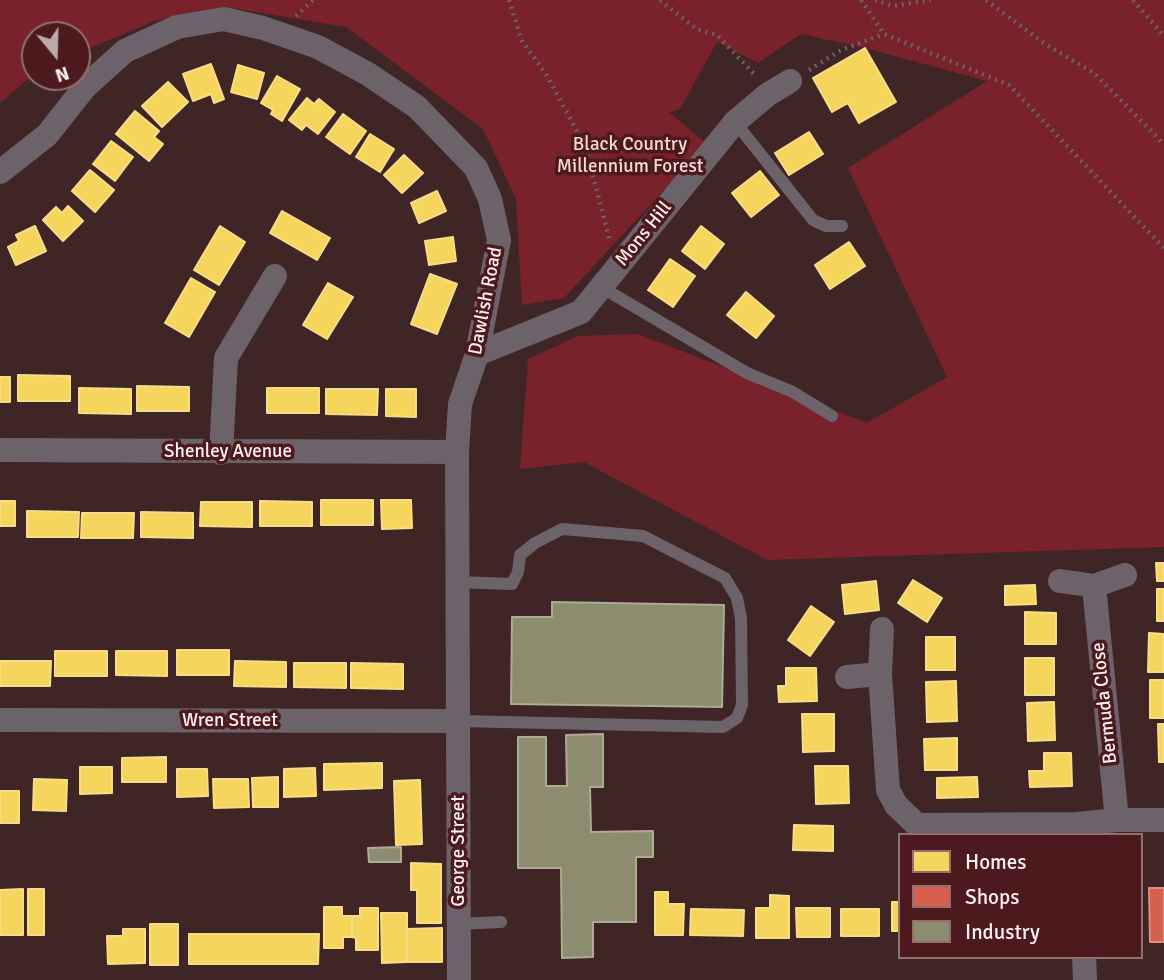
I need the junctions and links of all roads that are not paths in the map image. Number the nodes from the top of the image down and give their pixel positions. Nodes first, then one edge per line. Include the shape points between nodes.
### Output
1 (790, 81) road end
2 (735, 122) junction
3 (0, 172) edge
4 (842, 226) dead end
5 (275, 276) dead end
6 (609, 277) junction
7 (477, 354) junction
8 (832, 416) dead end
9 (0, 450) edge
10 (457, 452) junction
11 (222, 453) junction
12 (1125, 575) dead end
13 (1060, 581) dead end
14 (458, 582) junction
15 (1094, 586) junction
16 (882, 629) dead end
17 (880, 674) junction
18 (847, 677) dead end
19 (0, 720) edge
20 (459, 721) junction
21 (1117, 820) junction
22 (1164, 820) edge
23 (1078, 829) edge
24 (501, 922) dead end
25 (459, 924) junction
26 (1084, 959) edge
27 (459, 980) edge
28 (1085, 980) edge

1 - 2 street, Mons Hill
2 - 4 lane via 813,220
2 - 6 street, Mons Hill
3 - 7 street, Dawlish Road via 47,135 85,87 125,51 177,27 224,19 318,47 417,107 476,169 490,199 499,240
5 - 11 street via 226,358
6 - 7 street, Mons Hill via 581,312
6 - 8 lane via 747,373 793,392
7 - 10 street, Dawlish Road via 460,404
9 - 11 street, Shenley Avenue
10 - 11 street, Shenley Avenue
10 - 14 street, Dawlish Road
12 - 15 street
13 - 15 street
14 - 20 street, Dawlish Road
14 - 20 lane via 512,584 519,572 520,555 562,529 643,536 725,578 737,597 742,705 737,718 723,727
15 - 21 street, Bermuda Close
16 - 17 street
17 - 18 street
17 - 23 street via 888,790 917,825
19 - 20 street, Wren Street
20 - 25 street, George Street
21 - 22 street
21 - 23 street
24 - 25 lane
25 - 27 street, George Street
26 - 28 street

